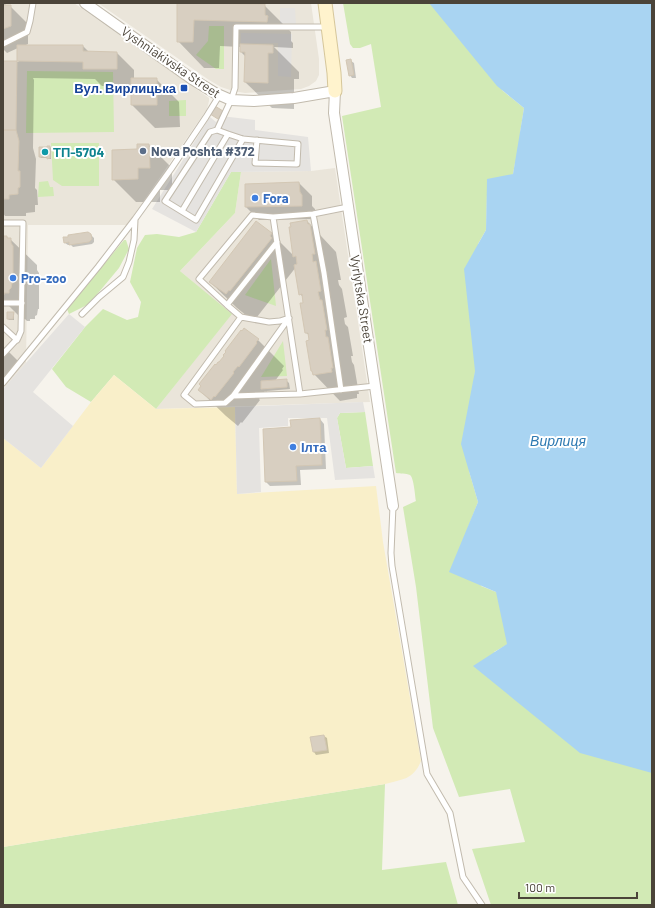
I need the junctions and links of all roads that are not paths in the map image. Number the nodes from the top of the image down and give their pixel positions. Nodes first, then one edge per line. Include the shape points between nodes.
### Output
1 (33, 3) edge
2 (85, 3) edge
3 (325, 3) edge
4 (328, 27) junction
5 (3, 44) edge
6 (335, 91) junction
7 (219, 96) junction
8 (231, 100) junction
9 (217, 130) junction
10 (228, 134) junction
11 (243, 139) junction
12 (257, 140) junction
13 (348, 207) junction
14 (182, 211) junction
15 (313, 214) junction
16 (273, 217) junction
17 (135, 219) junction
18 (3, 223) edge
19 (277, 242) junction
20 (3, 303) edge
21 (22, 303) junction
22 (227, 306) junction
23 (82, 314) dead end
24 (241, 317) junction
25 (288, 318) junction
26 (3, 327) edge
27 (17, 340) junction
28 (3, 354) edge
29 (3, 383) edge
30 (375, 386) junction
31 (341, 390) junction
32 (300, 394) junction
33 (233, 396) junction
34 (393, 506) joint
35 (482, 905) edge

1 - 5 lane via 27,32
2 - 7 street, Vyshniakivska Street
3 - 4 street
4 - 6 street
4 - 8 lane via 236,27 235,88
6 - 8 street, Vyshniakivska Street via 294,98
6 - 13 street, Vyrlytska Street via 334,113
7 - 8 street, Vyshniakivska Street
7 - 17 lane
8 - 9 lane
9 - 10 lane
9 - 14 lane via 210,132 165,201
10 - 11 lane
10 - 14 lane
11 - 12 lane
11 - 14 lane via 196,220
12 - 12 lane via 298,144 297,164 256,163
13 - 15 lane
13 - 30 street, Vyrlytska Street
15 - 16 lane
15 - 31 lane
16 - 19 lane
16 - 22 lane via 252,215 199,279
17 - 23 lane via 130,262 123,277
17 - 29 lane
18 - 21 lane via 23,223
19 - 22 lane
19 - 25 lane
20 - 21 lane
21 - 27 lane via 21,331
22 - 24 lane
24 - 25 lane via 269,322
24 - 33 lane via 184,395 195,404 225,403
25 - 32 lane
25 - 33 lane
26 - 27 lane
27 - 28 lane
30 - 31 lane
30 - 34 street, Vyrlytska Street
31 - 32 lane
32 - 33 lane
34 - 35 lane via 392,566 427,774 450,813 463,877

